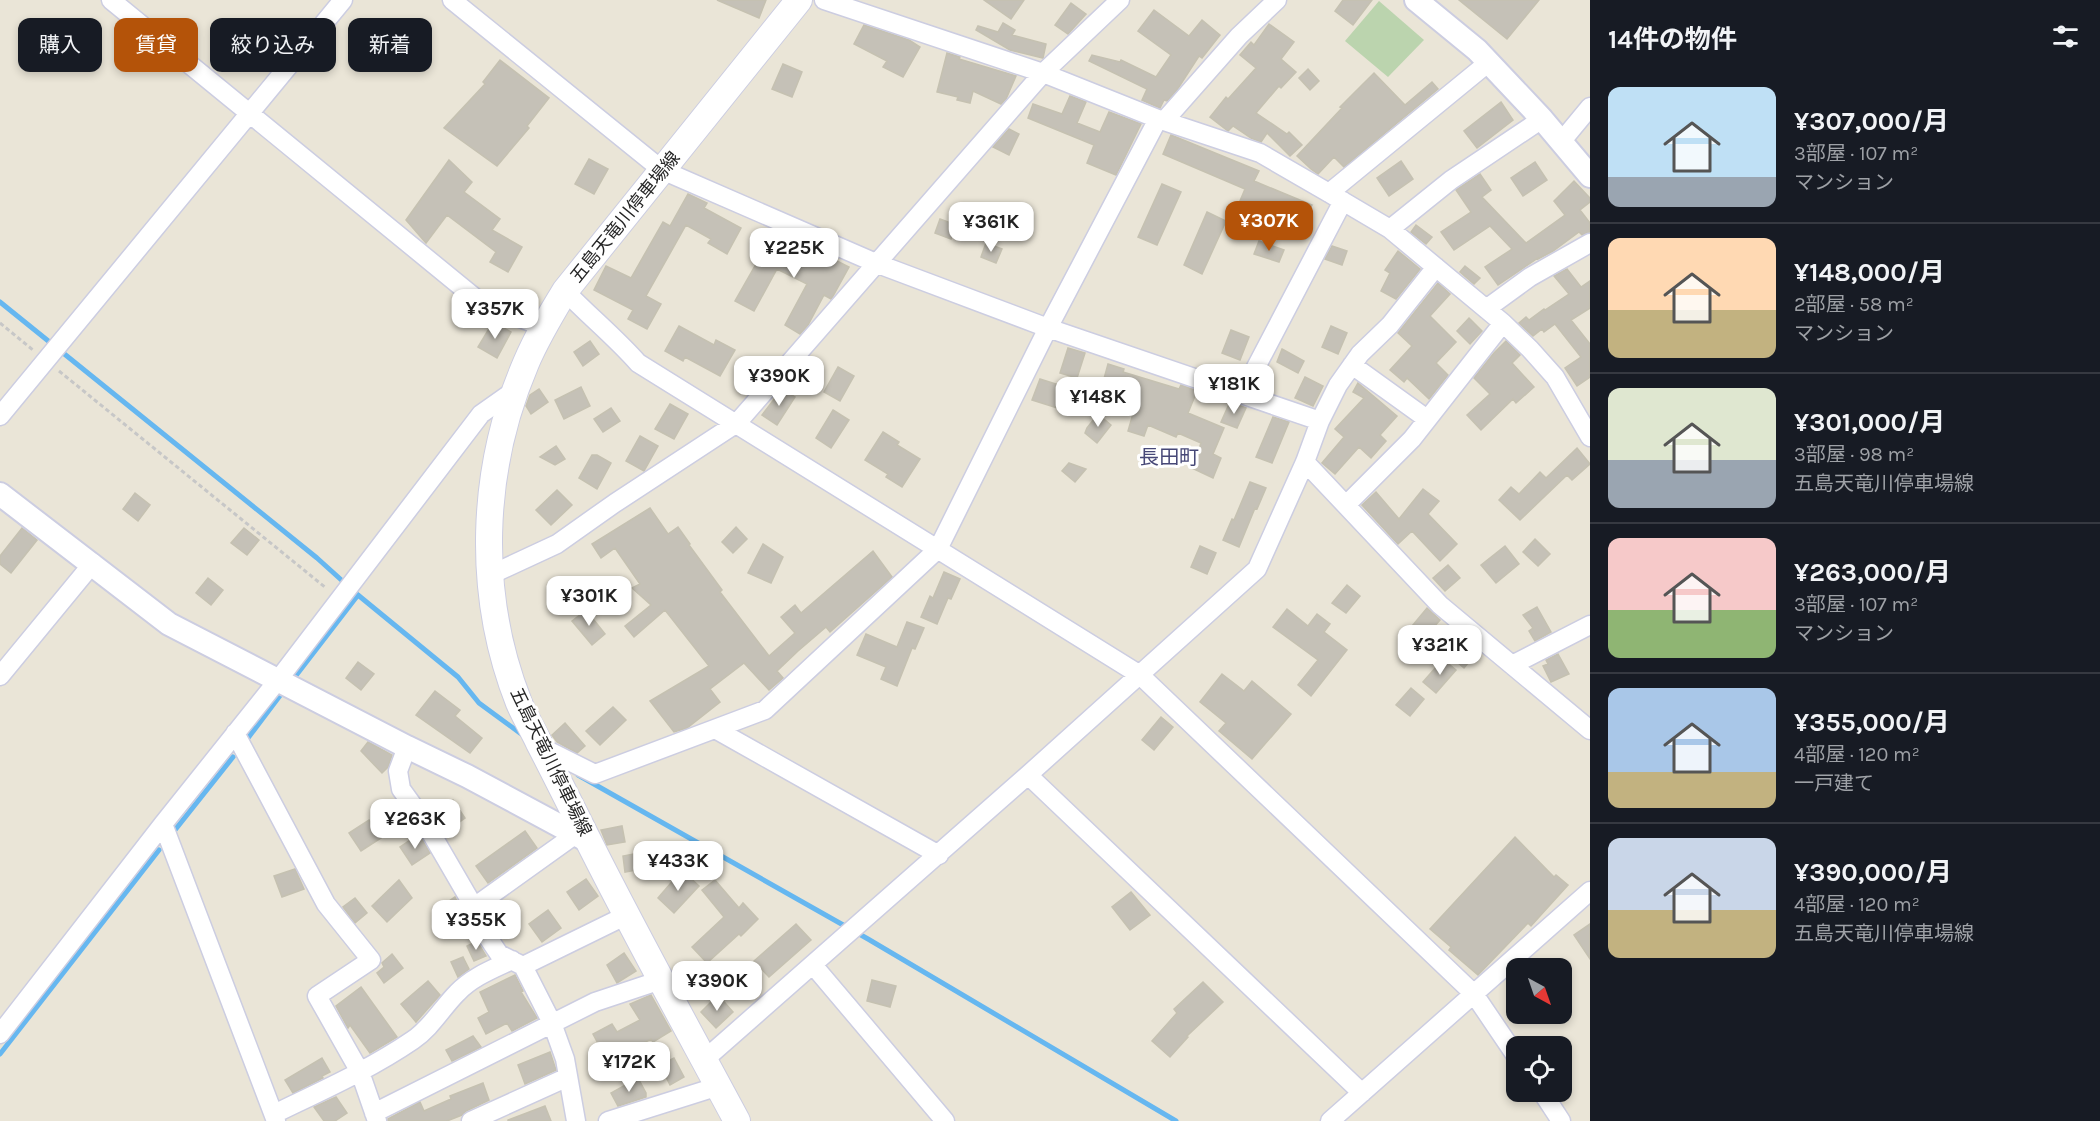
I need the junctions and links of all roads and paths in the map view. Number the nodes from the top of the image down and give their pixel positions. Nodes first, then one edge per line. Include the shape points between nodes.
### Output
1 (111, 0) edge
2 (343, 0) edge
3 (452, 0) edge
4 (800, 0) edge
5 (824, 0) edge
6 (1119, 0) edge
7 (1277, 0) edge
8 (1416, 0) edge
9 (1489, 62) junction
10 (1043, 73) junction
11 (1590, 107) edge
12 (249, 113) junction
13 (1542, 119) junction
14 (1161, 120) junction
15 (1561, 142) junction
16 (662, 170) junction
17 (1590, 176) edge
18 (1336, 197) junction
19 (1390, 229) junction
20 (1590, 243) edge
21 (878, 264) junction
22 (1436, 267) junction
23 (565, 291) junction
24 (1486, 309) junction
25 (0, 323) edge
26 (1503, 323) junction
27 (543, 327) junction
28 (1048, 328) junction
29 (46, 360) junction
30 (1352, 365) junction
31 (515, 390) junction
32 (1242, 394) junction
33 (0, 416) edge
34 (1427, 419) junction
35 (1320, 421) junction
36 (738, 423) junction
37 (1590, 437) edge
38 (1305, 462) junction
39 (0, 494) edge
40 (1346, 505) junction
41 (938, 549) junction
42 (93, 563) junction
43 (488, 576) junction
44 (341, 597) junction
45 (1590, 625) edge
46 (1512, 665) junction
47 (1140, 675) junction
48 (0, 676) edge
49 (285, 684) junction
50 (715, 729) junction
51 (1590, 730) edge
52 (236, 733) junction
53 (406, 747) junction
54 (544, 753) junction
55 (1028, 775) junction
56 (163, 824) junction
57 (582, 837) junction
58 (939, 855) junction
59 (1590, 891) edge
60 (474, 907) junction
61 (627, 915) junction
62 (518, 963) junction
63 (813, 965) junction
64 (661, 980) junction
65 (1474, 994) junction
66 (552, 1023) junction
67 (0, 1034) edge
68 (1506, 1041) edge
69 (704, 1060) junction
70 (360, 1072) junction
71 (568, 1077) junction
72 (719, 1086) junction
73 (1362, 1093) junction
74 (1549, 1102) edge
75 (375, 1117) edge
76 (275, 1118) edge
77 (471, 1121) edge
78 (576, 1121) edge
79 (608, 1121) edge
80 (737, 1121) edge
81 (945, 1121) edge
82 (1330, 1121) edge
83 (1562, 1121) edge

1 - 12 street
2 - 12 street
3 - 16 street
4 - 16 main road, 五島天竜川停車場線
5 - 10 street
6 - 10 street
7 - 14 street
8 - 9 street
9 - 13 street
9 - 18 street
10 - 14 street
10 - 21 street
11 - 15 street
12 - 27 street via 480,302
12 - 29 street
13 - 15 street
13 - 19 street via 1451,180
14 - 18 street via 1260,153
14 - 28 street
15 - 17 street
16 - 21 street
16 - 23 main road, 五島天竜川停車場線
18 - 19 street
18 - 32 street
19 - 22 street
20 - 24 street via 1530,277
21 - 28 street
21 - 36 street
22 - 24 street
22 - 30 street
23 - 27 main road, 五島天竜川停車場線
23 - 36 street via 638,363
24 - 26 street
25 - 29 path
26 - 34 street
26 - 37 street via 1555,377
27 - 31 main road, 五島天竜川停車場線
28 - 32 street
28 - 41 street
29 - 33 street
29 - 44 path
30 - 34 street
30 - 35 street
31 - 43 main road, 五島天竜川停車場線 via 492,486
31 - 44 street via 481,414
32 - 35 street
34 - 40 street
35 - 38 street
36 - 41 street
36 - 43 street via 557,544
38 - 40 street
38 - 47 street via 1257,568
39 - 42 street
40 - 46 street via 1440,605
41 - 47 street
41 - 50 street via 765,710
42 - 48 street
42 - 49 street via 170,624
43 - 54 main road, 五島天竜川停車場線 via 503,652 519,703
44 - 49 street
45 - 46 street
46 - 51 street
47 - 55 street
47 - 65 street
49 - 52 street
49 - 53 street
50 - 54 street via 595,774
50 - 58 street
52 - 56 street
52 - 70 street via 326,904 371,960 316,996
53 - 57 street
53 - 60 street via 398,771 401,789 424,820
54 - 57 main road, 五島天竜川停車場線
55 - 58 street
55 - 73 street
56 - 67 street
56 - 76 street
57 - 60 street
57 - 61 main road, 五島天竜川停車場線
58 - 63 street
59 - 65 street
60 - 62 street via 475,918 499,954
61 - 62 street
61 - 64 main road, 五島天竜川停車場線
62 - 66 street
62 - 70 street via 473,978 414,1040
63 - 69 street
63 - 81 street
64 - 66 street via 595,1002
64 - 69 main road, 五島天竜川停車場線
65 - 68 street
65 - 73 street
66 - 71 street
66 - 75 street
69 - 72 main road, 五島天竜川停車場線
70 - 75 street
70 - 76 street
71 - 77 street
71 - 78 street
72 - 79 street
72 - 80 main road, 五島天竜川停車場線
73 - 82 street
74 - 83 street

